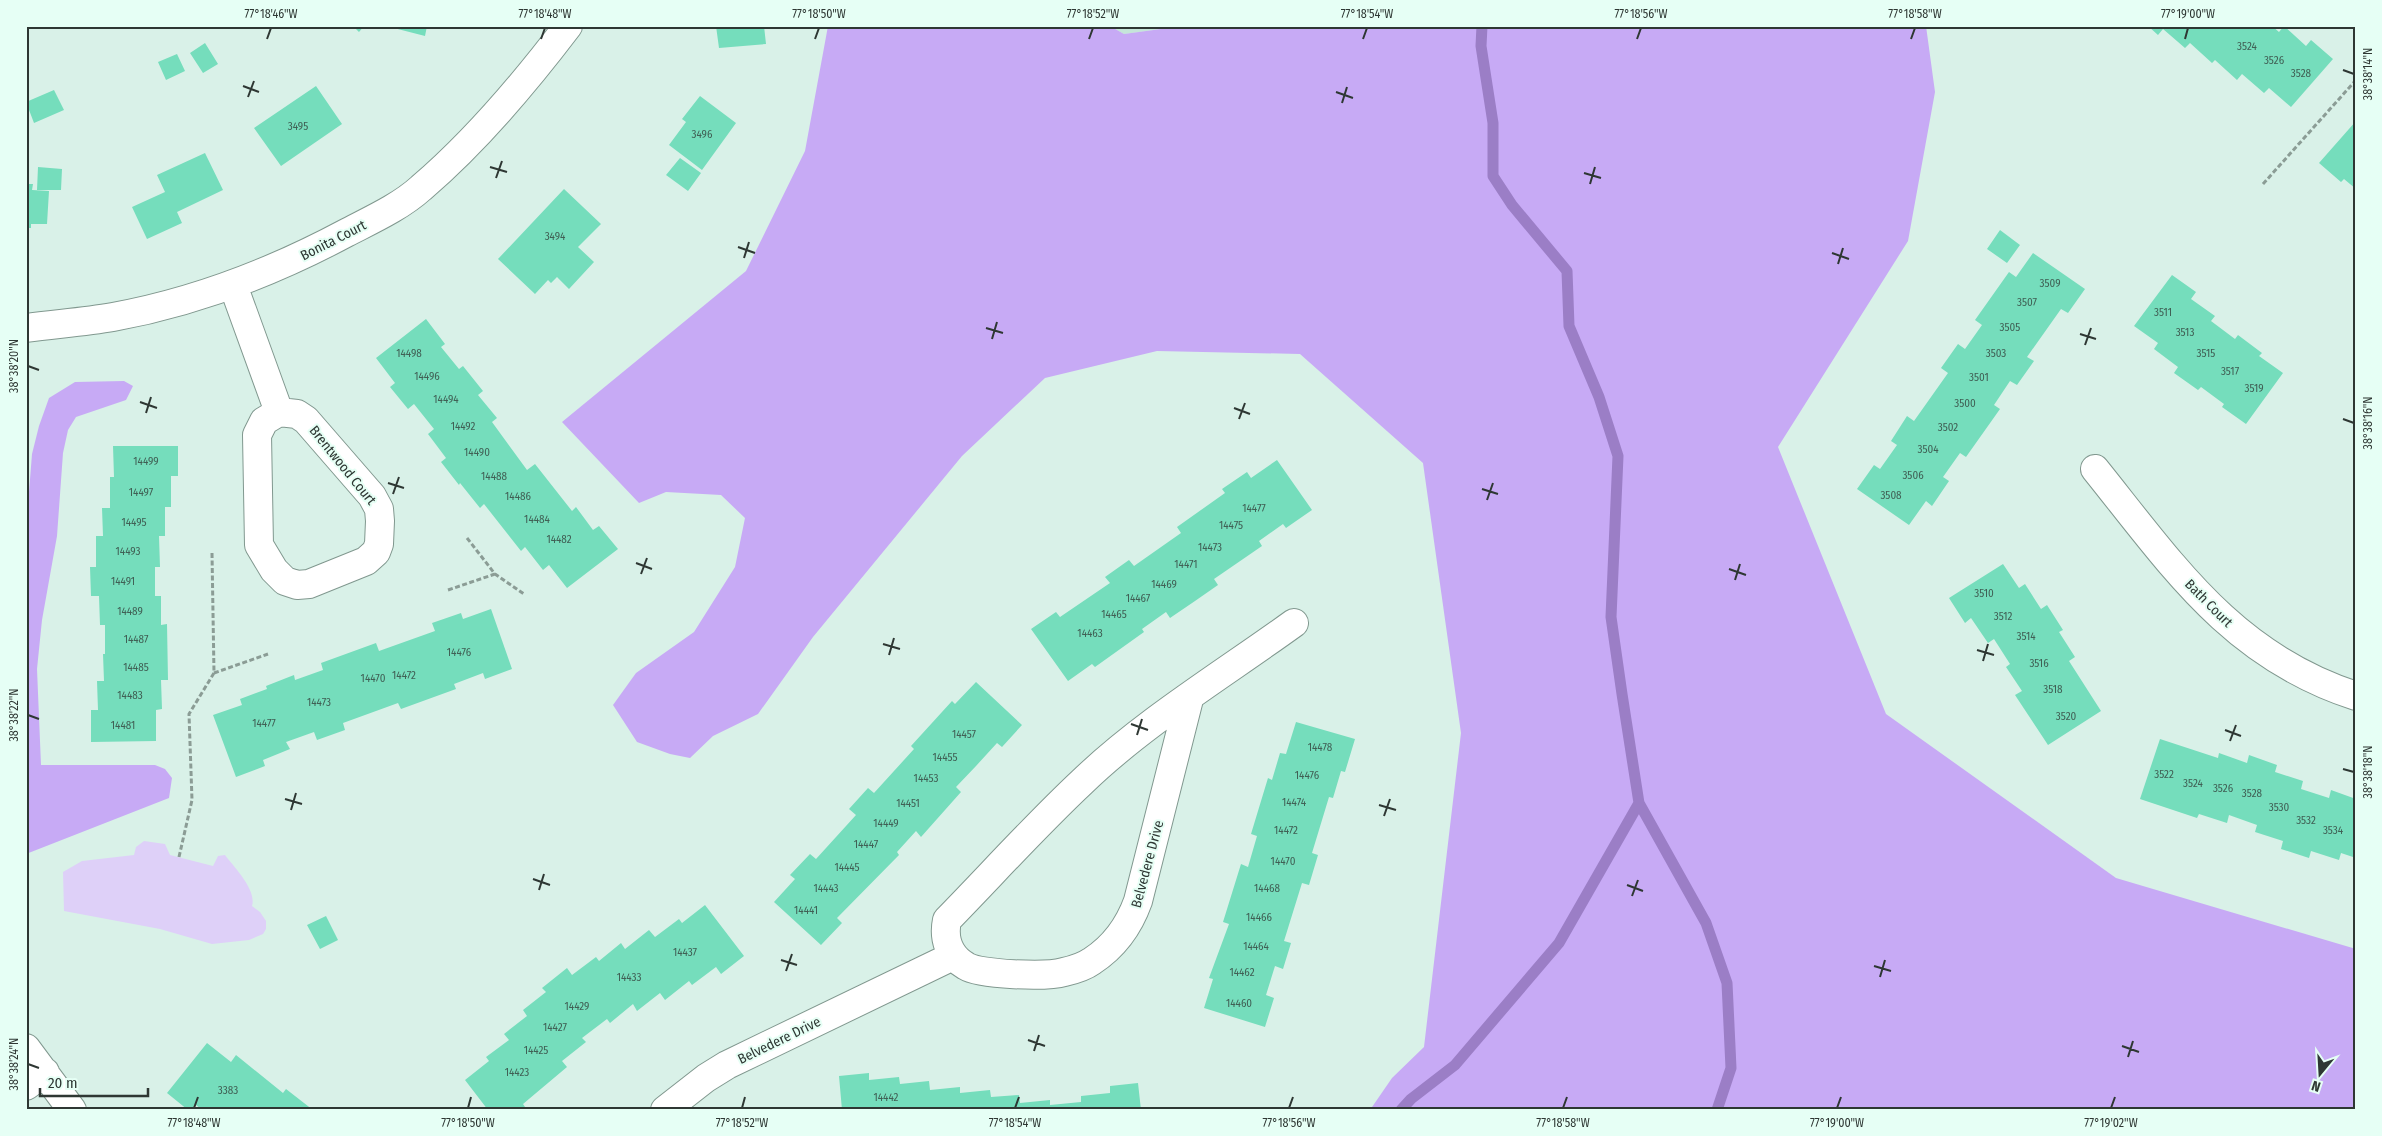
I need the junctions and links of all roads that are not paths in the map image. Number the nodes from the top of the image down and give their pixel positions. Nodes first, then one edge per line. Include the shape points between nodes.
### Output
1 (568, 26) edge
2 (233, 285) junction
3 (26, 328) edge
4 (279, 412) junction
5 (2095, 469) dead end
6 (1294, 623) dead end
7 (2356, 696) edge
8 (1189, 698) junction
9 (953, 956) junction
10 (26, 1048) edge
11 (35, 1079) edge
12 (72, 1110) edge
13 (665, 1110) edge

1 - 2 street, Bonita Court via 488,122 420,190 304,256
2 - 3 street, Bonita Court via 112,317
2 - 4 street
4 - 4 street, Brentwood Court via 264,421 257,435 258,540 264,556 285,581 296,585 309,584 366,561 376,552 380,533 379,509 372,496 306,420 297,414
5 - 7 street, Bath Court via 2172,565 2214,611 2260,650 2290,668 2330,688
6 - 8 street
8 - 9 street via 1082,781 947,920 945,932
8 - 9 street, Belvedere Drive via 1138,902 1132,919 1115,943 1091,962 1063,972 983,972 965,966
9 - 13 street, Belvedere Drive via 727,1065
10 - 11 street
11 - 12 street

